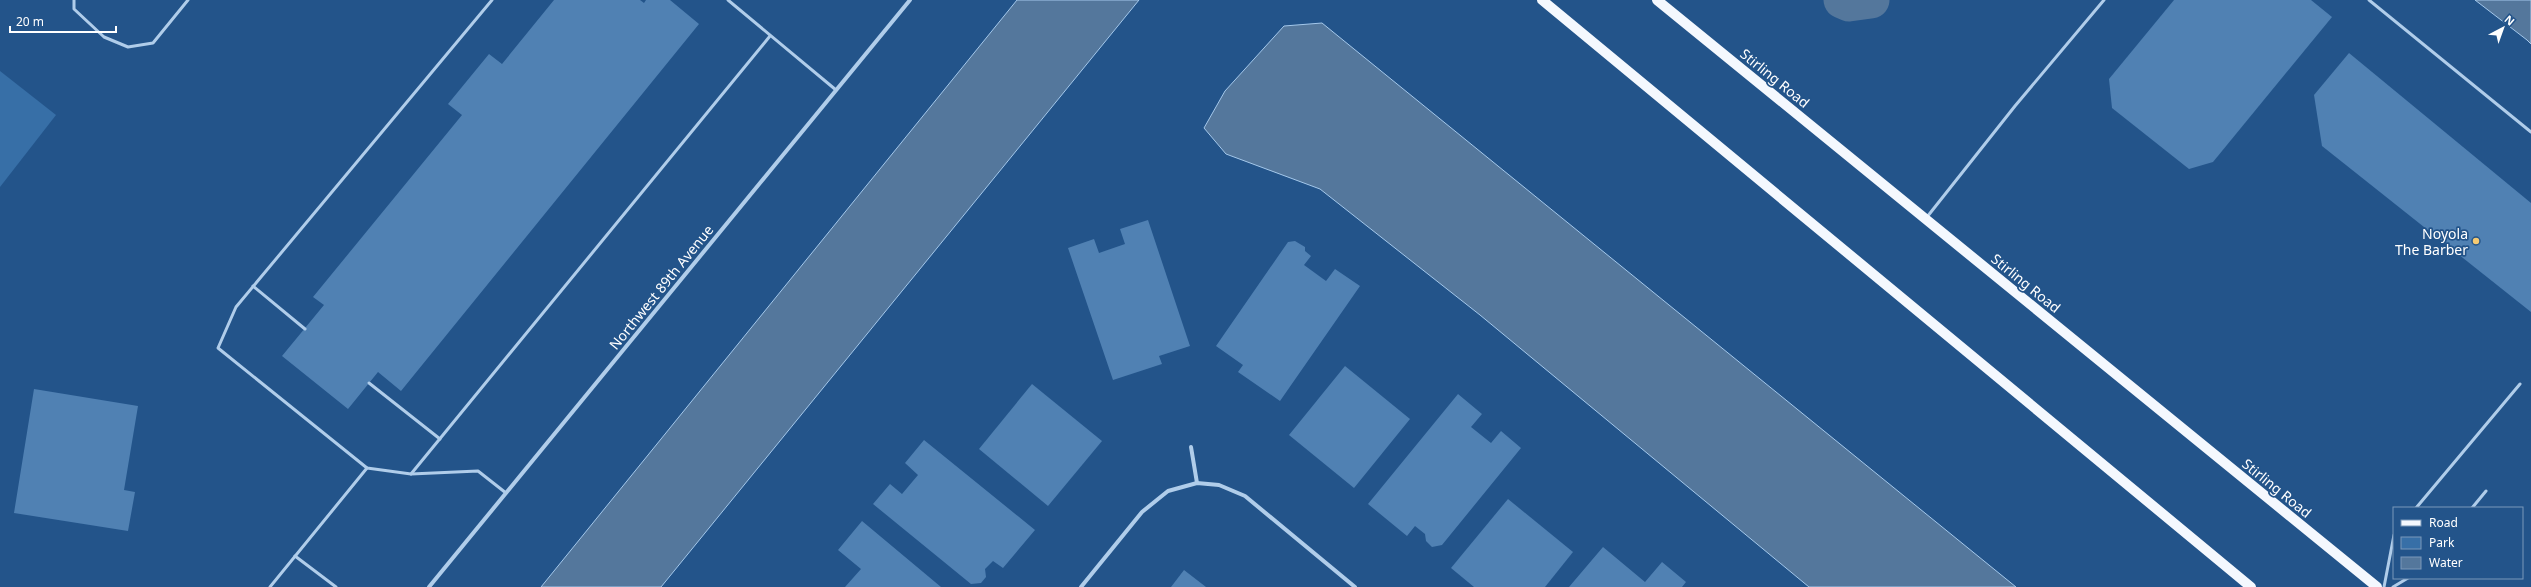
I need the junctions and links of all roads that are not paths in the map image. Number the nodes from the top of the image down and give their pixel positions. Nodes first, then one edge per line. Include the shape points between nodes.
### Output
1 (74, 0) edge
2 (188, 0) edge
3 (492, 0) edge
4 (728, 0) edge
5 (910, 0) edge
6 (1542, 0) edge
7 (1658, 0) edge
8 (2104, 0) edge
9 (2369, 0) edge
10 (770, 36) junction
11 (836, 90) junction
12 (2531, 132) edge
13 (1926, 219) junction
14 (253, 286) junction
15 (305, 329) dead end
16 (369, 383) dead end
17 (2520, 384) dead end
18 (440, 439) junction
19 (1191, 447) dead end
20 (368, 468) junction
21 (411, 474) junction
22 (1197, 483) junction
23 (2486, 491) dead end
24 (506, 493) junction
25 (2417, 507) edge
26 (2473, 507) edge
27 (2393, 540) edge
28 (295, 556) junction
29 (2406, 579) edge
30 (270, 587) edge
31 (336, 587) edge
32 (430, 587) edge
33 (1081, 587) edge
34 (1355, 587) edge
35 (2251, 587) edge
36 (2377, 587) edge
37 (2384, 587) edge
38 (2393, 587) edge

1 - 2 lane via 74,9 104,37 128,46 153,44
3 - 14 lane
4 - 10 lane
5 - 11 street, Northwest 89th Avenue
6 - 35 main road
7 - 13 main road, Stirling Road
8 - 13 lane via 2015,106
9 - 12 lane
10 - 11 lane
10 - 18 lane
11 - 24 street, Northwest 89th Avenue
13 - 36 main road, Stirling Road
14 - 15 lane
14 - 20 lane via 236,307 218,348
16 - 18 lane
17 - 25 lane
18 - 21 lane
19 - 22 street
20 - 21 lane
20 - 28 lane
21 - 24 lane via 478,471
22 - 33 street via 1168,490 1142,512
22 - 34 street via 1219,485 1245,496
23 - 26 lane
24 - 32 street, Northwest 89th Avenue
27 - 37 lane
28 - 30 lane
28 - 31 lane
29 - 38 lane

